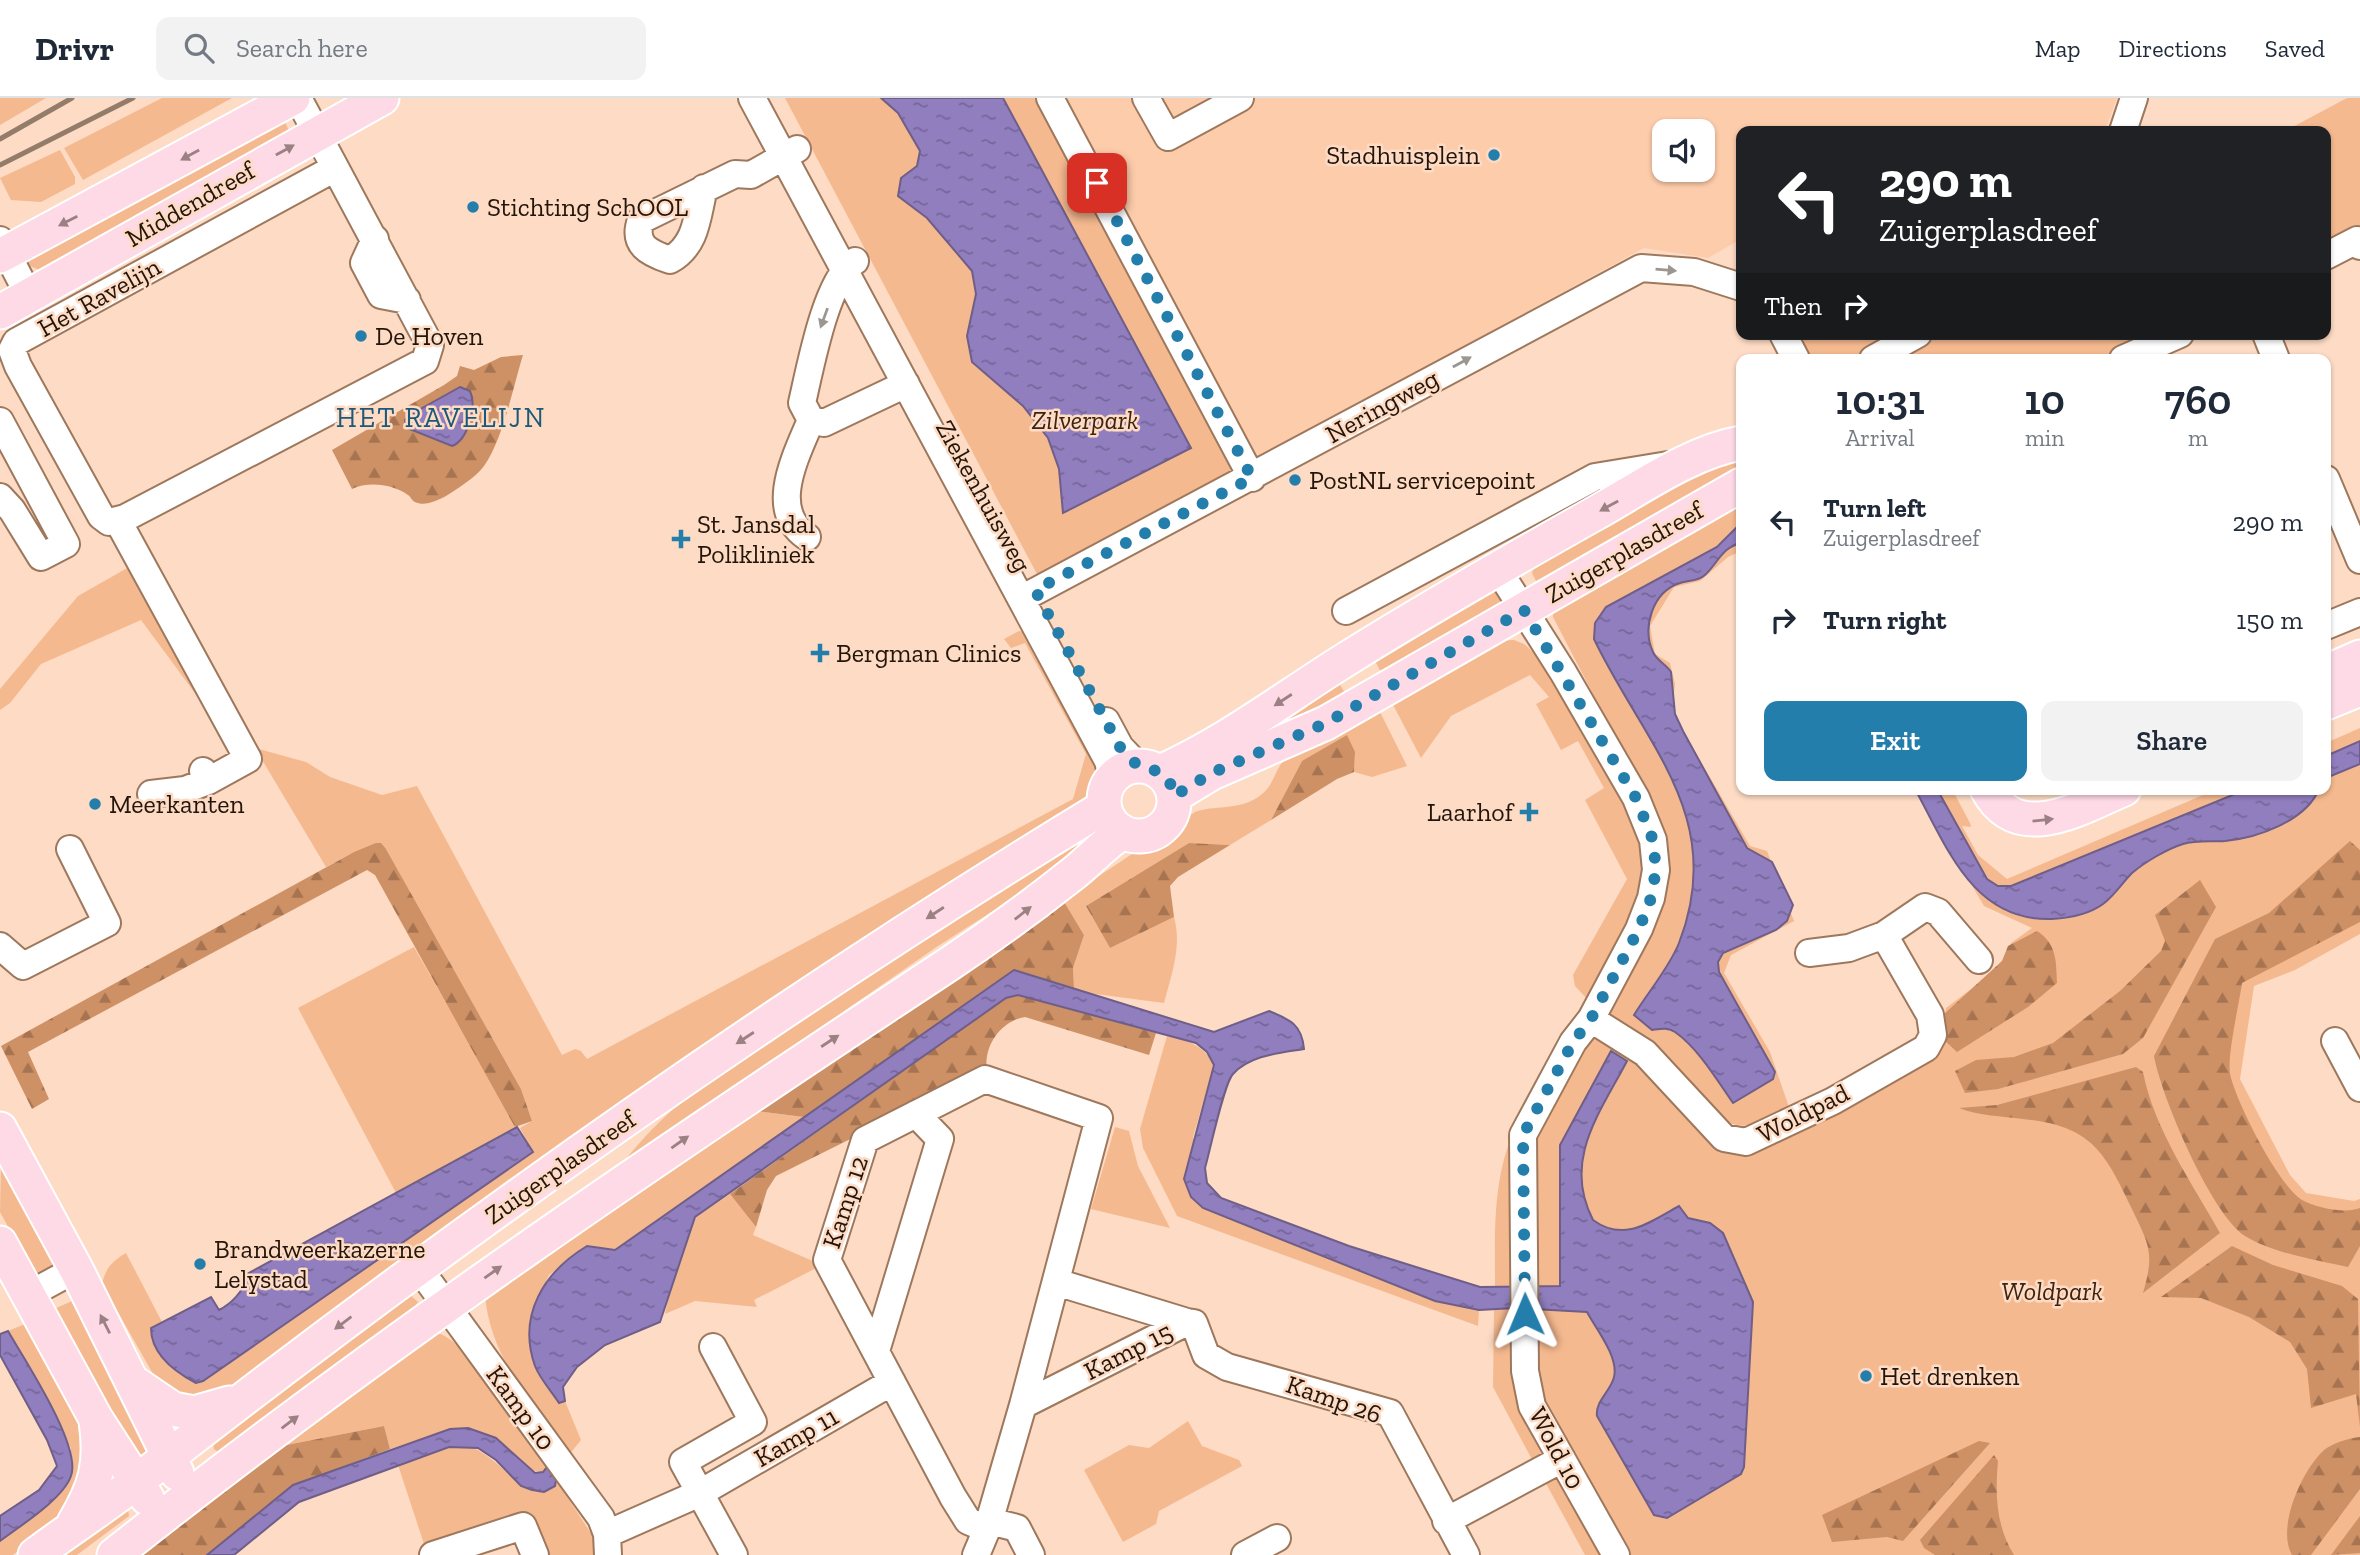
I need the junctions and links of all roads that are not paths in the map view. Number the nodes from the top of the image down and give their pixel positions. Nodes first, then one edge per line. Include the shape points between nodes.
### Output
1 (295, 98) edge
2 (382, 98) edge
3 (752, 98) edge
4 (768, 98) edge
5 (1050, 98) edge
6 (1146, 98) edge
7 (1240, 98) edge
8 (2134, 98) edge
9 (2125, 126) edge
10 (316, 133) junction
11 (790, 153) junction
12 (335, 168) junction
13 (704, 188) dead end
14 (2359, 243) edge
15 (2, 249) edge
16 (2331, 254) edge
17 (850, 264) junction
18 (1736, 278) edge
19 (29, 296) junction
20 (0, 312) edge
21 (1908, 340) edge
22 (2166, 340) edge
23 (1882, 354) edge
24 (2134, 354) edge
25 (906, 384) junction
26 (811, 420) junction
27 (0, 421) edge
28 (1736, 444) edge
29 (1691, 462) junction
30 (1252, 478) junction
31 (1736, 488) edge
32 (2331, 491) edge
33 (0, 497) edge
34 (118, 521) junction
35 (807, 537) dead end
36 (2360, 560) edge
37 (1497, 568) junction
38 (1420, 571) junction
39 (1028, 594) junction
40 (1524, 610) junction
41 (1346, 611) dead end
42 (2360, 612) edge
43 (1409, 621) junction
44 (2331, 624) edge
45 (2360, 657) edge
46 (2331, 670) edge
47 (2360, 689) edge
48 (2331, 702) edge
49 (1135, 792) junction
50 (150, 794) dead end
51 (1992, 795) edge
52 (2110, 795) edge
53 (71, 849) dead end
54 (1884, 935) junction
55 (0, 946) edge
56 (1809, 953) dead end
57 (1979, 960) dead end
58 (1591, 1019) junction
59 (2335, 1041) dead end
60 (2358, 1082) edge
61 (958, 1093) junction
62 (916, 1114) junction
63 (940, 1139) junction
64 (3, 1141) edge
65 (0, 1243) edge
66 (418, 1268) junction
67 (76, 1269) junction
68 (1056, 1282) junction
69 (28, 1295) junction
70 (446, 1304) junction
71 (1187, 1322) junction
72 (713, 1347) dead end
73 (876, 1351) junction
74 (892, 1382) junction
75 (136, 1384) junction
76 (237, 1402) junction
77 (1023, 1405) junction
78 (96, 1419) junction
79 (170, 1454) junction
80 (1562, 1459) junction
81 (135, 1483) junction
82 (700, 1493) junction
83 (176, 1506) junction
84 (1446, 1521) junction
85 (988, 1525) junction
86 (71, 1527) junction
87 (1277, 1538) dead end
88 (608, 1545) edge
89 (35, 1555) edge
90 (114, 1555) edge
91 (433, 1555) edge
92 (535, 1555) edge
93 (734, 1555) edge
94 (976, 1555) edge
95 (1031, 1555) edge
96 (1245, 1555) edge
97 (1466, 1555) edge
98 (1616, 1555) edge

1 - 10 street
1 -> 15 main road, Middendreef
2 - 10 main road, Middendreef
3 - 11 street, Ziekenhuisweg
4 - 11 street, Ziekenhuisweg
5 - 30 street
6 - 7 street via 1168,137
8 - 9 street
10 - 12 street
19 -> 10 main road, Middendreef
11 - 13 street via 751,175 734,174
11 - 17 street, Ziekenhuisweg
12 - 34 street, Het Ravelijn via 16,342 12,350 18,366 101,516
12 - 34 street via 374,239 364,262 381,295 407,300 430,345 425,361
14 - 16 street
15 - 19 street
17 - 25 street, Ziekenhuisweg
17 -> 26 street via 816,343 802,403
17 - 39 street, Ziekenhuisweg
30 -> 18 street, Neringweg via 1641,268
19 - 20 main road, Middendreef
21 - 23 street
22 - 24 street
25 - 26 street via 824,423
25 - 39 street, Ziekenhuisweg
26 - 35 street via 785,501 788,518
27 - 33 street via 66,544 41,557
28 - 29 main road, Zuigerplasdreef
29 -> 37 main road, Zuigerplasdreef
29 - 38 street via 1595,477
30 - 39 street, Neringweg
31 - 40 main road, Zuigerplasdreef
32 - 36 street
34 - 50 street, Het Ravelijn via 248,759 205,776 185,790
37 - 40 street, Wold 10
37 - 43 main road, Zuigerplasdreef
38 - 41 street
38 - 43 street
39 - 49 street, Ziekenhuisweg via 1108,761
40 - 49 main road, Zuigerplasdreef via 1287,741 1212,773
40 - 58 street, Wold 10 via 1636,798 1653,840 1656,870 1651,898
42 - 44 street
43 -> 49 main road, Zuigerplasdreef
45 - 46 main road
47 - 48 main road
49 -> 66 main road, Zuigerplasdreef via 992,875 710,1061
70 -> 49 main road, Zuigerplasdreef via 773,1078 1002,929
51 -> 52 main road via 2006,811 2028,821 2057,818
53 - 55 street via 107,923 23,966
54 - 56 street via 1849,948
54 - 57 street via 1925,907 1938,912
54 - 58 street, Woldpad via 1930,1015 1933,1035 1926,1048 1746,1142 1724,1138 1645,1053
58 - 80 street, Wold 10 via 1573,1042 1523,1135 1525,1371 1532,1406
59 - 60 street
61 - 62 street, Kamp 12
61 - 63 street
61 - 68 street, Kamp 12 via 985,1079 1099,1118
62 - 63 street
62 - 73 street, Kamp 12 via 865,1140 827,1260
63 - 73 street
64 - 67 main road
65 - 69 main road
66 - 70 street, Kamp 10
66 -> 76 main road, Zuigerplasdreef
67 - 69 street
75 -> 67 main road
68 - 71 street, Kamp 15
68 - 77 street
69 - 78 main road
83 -> 70 main road, Zuigerplasdreef
70 - 88 street, Kamp 10 via 601,1518
71 - 77 street, Kamp 15
71 - 84 street, Kamp 26 via 1194,1323 1206,1355 1227,1367 1390,1413
72 - 82 street, Kamp 11 via 753,1422 683,1462
73 - 74 street, Kamp 12
74 - 82 street, Kamp 11
74 - 85 street, Kamp 12 via 968,1521
75 - 76 main road via 173,1409 194,1413
75 - 79 main road
76 - 79 main road, Zuigerplasdreef
77 - 85 street
78 - 81 main road
78 - 86 main road via 97,1474
79 - 81 main road, Zuigerplasdreef
79 - 83 main road
80 - 84 street
80 - 98 street, Wold 10
81 - 83 main road via 144,1497
81 - 86 main road, Zuigerplasdreef
82 - 88 street, Kamp 11
82 - 93 street, Kamp 11
83 - 90 main road, Zuigerplasdreef
84 - 97 street, Kamp 26
85 - 94 street
85 - 95 street, Kamp 12 via 1017,1528
86 - 89 main road, Zuigerplasdreef
87 - 96 street
91 - 92 street via 523,1526

